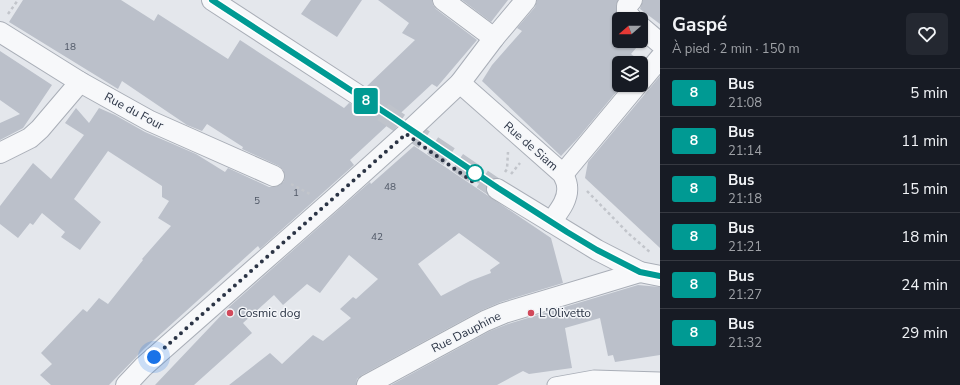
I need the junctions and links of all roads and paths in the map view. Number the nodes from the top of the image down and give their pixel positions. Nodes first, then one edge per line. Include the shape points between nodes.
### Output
1 (18, 0) edge
2 (212, 0) edge
3 (443, 0) edge
4 (526, 0) edge
5 (632, 0) edge
6 (628, 12) edge
7 (2, 26) edge
8 (648, 32) edge
9 (494, 38) junction
10 (660, 43) edge
11 (660, 58) edge
12 (648, 73) edge
13 (80, 82) junction
14 (460, 83) junction
15 (631, 92) edge
16 (358, 95) tunnel mouth
17 (406, 134) junction
18 (511, 151) dead end
19 (0, 153) edge
20 (522, 165) dead end
21 (516, 168) dead end
22 (566, 170) junction
23 (274, 176) joint
24 (494, 181) junction
25 (317, 197) dead end
26 (550, 222) junction
27 (655, 257) dead end
28 (640, 272) junction
29 (660, 276) edge
30 (660, 380) edge
31 (126, 385) edge
32 (367, 385) edge
33 (555, 385) edge

1 - 7 path
2 - 16 street
3 - 9 street
4 - 9 street
5 - 6 street via 627,6
7 - 13 street, Rue du Four
8 - 10 street
9 - 14 street
11 - 12 street
13 - 19 street via 30,138
13 - 23 street, Rue du Four via 150,121
14 - 17 street
14 - 22 street, Rue de Siam
15 - 22 street
17 - 24 path via 473,182
17 - 31 street
18 - 24 path via 508,151 507,169
20 - 21 path via 519,162
22 - 26 street, Rue de Siam via 566,194 561,208
22 - 27 path, Rue de Siam
23 - 25 path
24 - 26 street
26 - 28 street
28 - 29 street
28 - 32 street, Rue Dauphine via 491,318
30 - 33 street via 594,378

